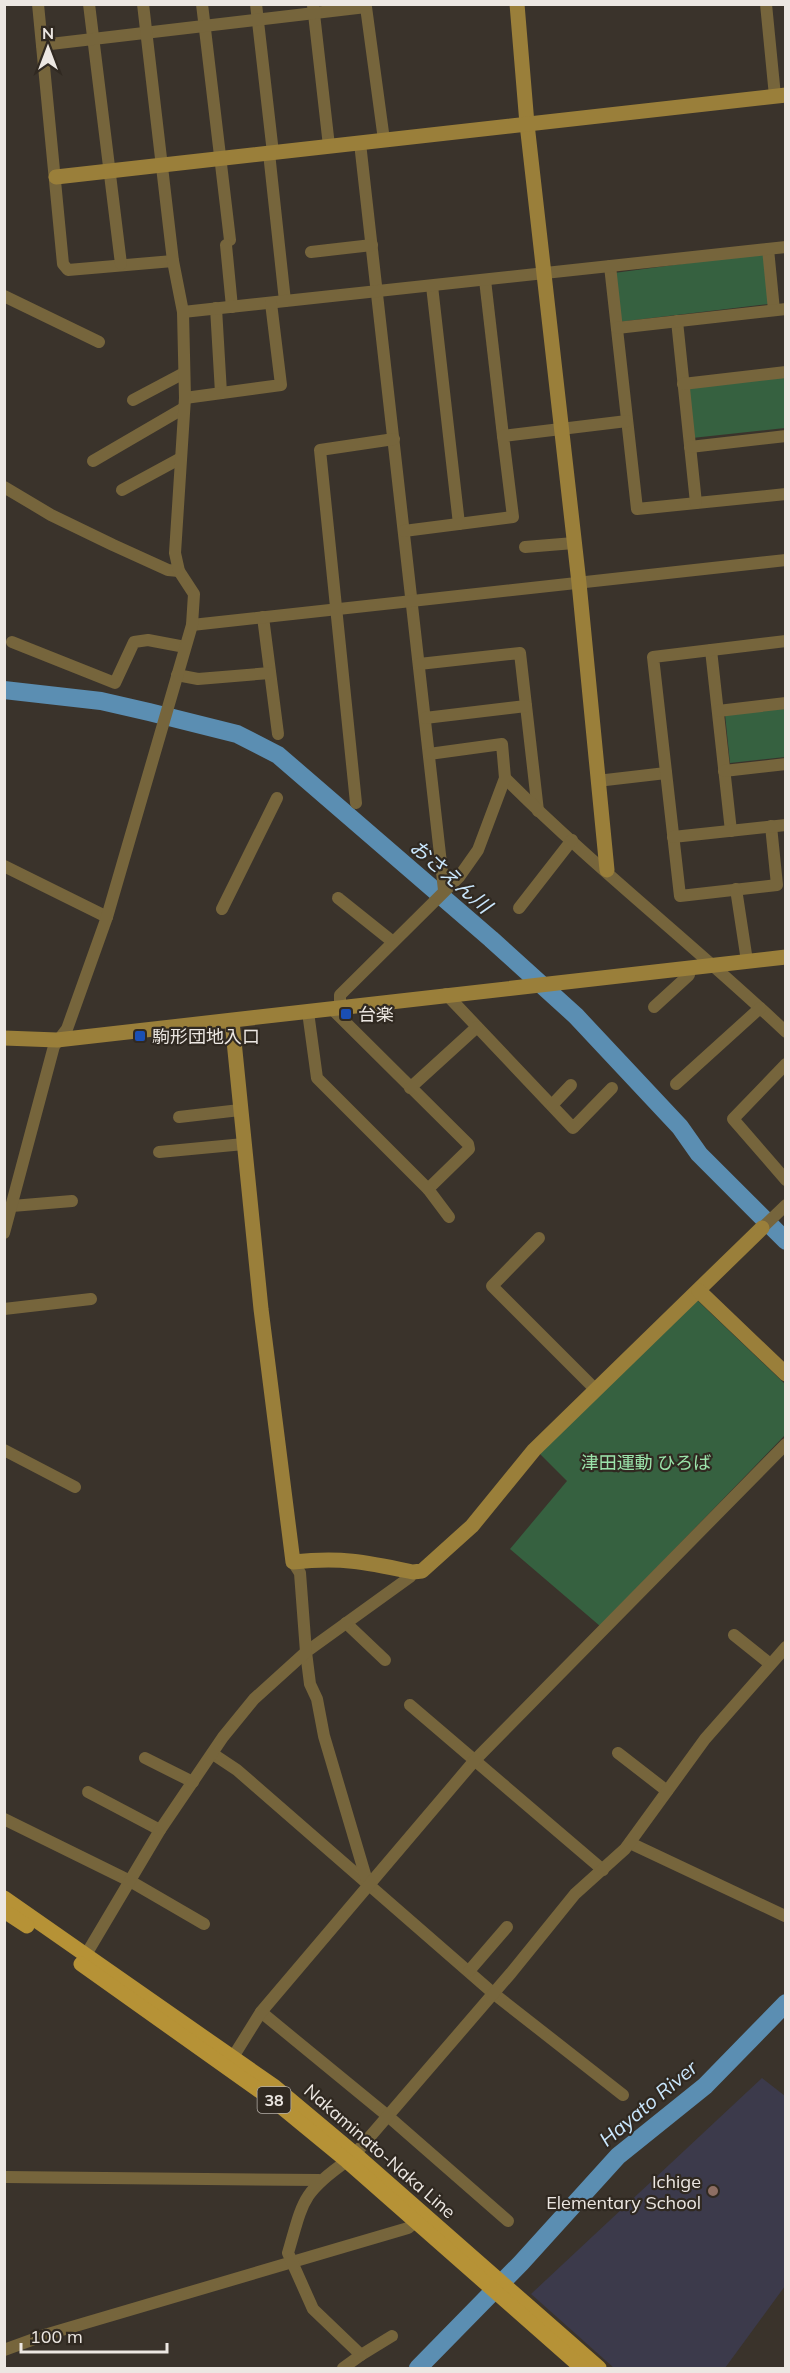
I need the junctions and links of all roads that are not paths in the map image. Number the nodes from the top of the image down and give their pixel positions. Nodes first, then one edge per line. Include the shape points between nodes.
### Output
1 (38, 4) edge
2 (89, 4) edge
3 (143, 4) edge
4 (202, 4) edge
5 (256, 4) edge
6 (517, 4) edge
7 (766, 4) edge
8 (313, 9) edge
9 (258, 19) junction
10 (205, 26) junction
11 (146, 33) junction
12 (93, 39) junction
13 (42, 45) junction
14 (781, 96) edge
15 (527, 124) junction
16 (384, 140) junction
17 (360, 143) junction
18 (329, 147) junction
19 (271, 153) junction
20 (222, 159) junction
21 (162, 165) junction
22 (109, 171) junction
23 (56, 177) junction
24 (372, 245) junction
25 (786, 247) edge
26 (768, 249) junction
27 (311, 252) dead end
28 (173, 261) junction
29 (121, 264) junction
30 (610, 266) junction
31 (543, 274) junction
32 (485, 280) junction
33 (432, 286) junction
34 (377, 292) junction
35 (4, 296) edge
36 (285, 302) junction
37 (271, 303) junction
38 (232, 307) junction
39 (216, 308) junction
40 (780, 310) edge
41 (183, 312) junction
42 (677, 321) junction
43 (617, 328) junction
44 (99, 342) dead end
45 (786, 372) edge
46 (184, 373) junction
47 (683, 384) junction
48 (221, 393) junction
49 (133, 400) dead end
50 (185, 403) junction
51 (627, 421) junction
52 (560, 429) junction
53 (503, 436) junction
54 (786, 436) edge
55 (393, 439) junction
56 (690, 447) junction
57 (181, 458) junction
58 (93, 461) dead end
59 (4, 487) edge
60 (122, 490) dead end
61 (786, 494) edge
62 (696, 503) junction
63 (459, 524) junction
64 (404, 531) junction
65 (574, 543) junction
66 (525, 547) dead end
67 (786, 560) edge
68 (179, 571) junction
69 (579, 583) junction
70 (412, 601) junction
71 (336, 609) junction
72 (263, 617) junction
73 (192, 625) junction
74 (786, 641) edge
75 (12, 642) dead end
76 (185, 647) junction
77 (711, 650) junction
78 (419, 664) junction
79 (270, 673) junction
80 (177, 675) junction
81 (786, 703) edge
82 (526, 706) junction
83 (718, 711) junction
84 (425, 718) junction
85 (278, 734) dead end
86 (429, 753) junction
87 (786, 764) edge
88 (724, 771) junction
89 (666, 773) junction
90 (505, 778) junction
91 (597, 781) junction
92 (277, 798) dead end
93 (356, 803) dead end
94 (538, 812) junction
95 (786, 825) edge
96 (771, 826) junction
97 (731, 831) junction
98 (673, 837) junction
99 (572, 840) junction
100 (4, 866) edge
101 (607, 870) junction
102 (736, 889) junction
103 (444, 890) junction
104 (338, 898) dead end
105 (222, 909) dead end
106 (519, 909) dead end
107 (107, 917) junction
108 (393, 942) junction
109 (786, 957) edge
110 (747, 961) junction
111 (714, 965) junction
112 (689, 969) junction
113 (446, 994) junction
114 (654, 1007) dead end
115 (336, 1008) junction
116 (760, 1008) junction
117 (308, 1012) junction
118 (232, 1021) junction
119 (477, 1027) junction
120 (786, 1032) edge
121 (4, 1038) edge
122 (57, 1040) junction
123 (786, 1064) edge
124 (571, 1084) dead end
125 (676, 1084) dead end
126 (410, 1088) junction
127 (612, 1088) dead end
128 (552, 1105) junction
129 (240, 1110) junction
130 (179, 1117) dead end
131 (244, 1144) junction
132 (159, 1152) dead end
133 (786, 1180) edge
134 (428, 1189) junction
135 (72, 1201) dead end
136 (786, 1205) edge
137 (12, 1206) junction
138 (449, 1217) dead end
139 (762, 1228) joint
140 (4, 1233) edge
141 (539, 1238) dead end
142 (699, 1291) junction
143 (91, 1299) dead end
144 (4, 1309) edge
145 (786, 1374) edge
146 (596, 1390) junction
147 (786, 1444) edge
148 (4, 1450) edge
149 (75, 1486) dead end
150 (293, 1562) junction
151 (413, 1572) junction
152 (346, 1623) junction
153 (734, 1635) dead end
154 (786, 1647) edge
155 (306, 1652) junction
156 (385, 1660) dead end
157 (770, 1663) junction
158 (410, 1705) dead end
159 (618, 1753) dead end
160 (213, 1754) junction
161 (145, 1758) dead end
162 (475, 1760) junction
163 (193, 1782) junction
164 (667, 1791) junction
165 (88, 1792) dead end
166 (4, 1819) edge
167 (160, 1830) junction
168 (630, 1843) junction
169 (603, 1870) junction
170 (130, 1881) junction
171 (368, 1883) junction
172 (4, 1898) edge
173 (4, 1911) edge
174 (785, 1916) edge
175 (204, 1924) dead end
176 (507, 1927) dead end
177 (83, 1959) junction
178 (469, 1971) junction
179 (492, 1992) junction
180 (261, 2012) junction
181 (233, 2057) junction
182 (623, 2095) dead end
183 (389, 2117) junction
184 (351, 2157) junction
185 (4, 2177) edge
186 (319, 2180) junction
187 (420, 2219) junction
188 (508, 2221) dead end
189 (290, 2261) junction
190 (509, 2298) junction
191 (392, 2336) dead end
192 (4, 2350) edge
193 (361, 2355) junction
194 (343, 2368) edge
195 (582, 2368) edge
196 (598, 2368) edge

1 - 13 street
2 - 12 street
3 - 11 street
4 - 10 street
5 - 9 street
6 - 15 street
7 - 14 street
8 - 9 street
8 - 16 street via 366,7
8 - 18 street
9 - 10 street
9 - 19 street
10 - 11 street
10 - 20 street
11 - 12 street
11 - 21 street
12 - 13 street
12 - 22 street
13 - 23 street
14 - 15 street
15 - 16 street
15 - 31 street
16 - 17 street
17 - 18 street
17 - 24 street
18 - 19 street
19 - 20 street
19 - 36 street
20 - 21 street
20 - 38 street
21 - 22 street
21 - 28 street
22 - 23 street
22 - 29 street
23 - 29 street via 63,264 68,270
24 - 27 street
24 - 34 street
25 - 26 street
26 - 30 street
26 - 40 street
28 - 29 street
28 - 41 street
30 - 31 street
30 - 43 street
31 - 32 street
31 - 52 street
32 - 33 street
32 - 53 street
33 - 34 street
33 - 63 street
34 - 36 street
34 - 55 street
35 - 44 street
36 - 37 street
37 - 38 street
37 - 48 street via 281,386
38 - 39 street
39 - 41 street
39 - 48 street
40 - 42 street
41 - 46 street
42 - 43 street
42 - 47 street
43 - 51 street
45 - 47 street
46 - 49 street
46 - 50 street
47 - 56 street
48 - 50 street
50 - 57 street
50 - 58 street
51 - 52 street
51 - 62 street via 638,509
52 - 53 street
52 - 65 street
53 - 63 street via 513,517
54 - 56 street
55 - 64 street
55 - 71 street via 320,450
56 - 62 street
57 - 60 street
57 - 68 street via 175,553
59 - 68 street via 113,545 168,570
61 - 62 street
63 - 64 street
64 - 70 street
65 - 66 street
65 - 69 street
67 - 69 street
68 - 73 street via 194,594
69 - 70 street
69 - 91 street
70 - 71 street
70 - 78 street
71 - 72 street
71 - 93 street
72 - 73 street
72 - 79 street
73 - 76 street
74 - 77 street
75 - 76 street via 115,682 134,642 148,640
76 - 80 street
77 - 83 street
77 - 89 street via 653,657
78 - 82 street via 520,653
78 - 84 street
79 - 80 street via 198,679
79 - 85 street
80 - 107 street
81 - 83 street
82 - 84 street
82 - 94 street
83 - 88 street
84 - 86 street
86 - 90 street via 502,744
86 - 103 street
87 - 88 street
88 - 97 street
89 - 91 street
89 - 98 street
90 - 94 street
90 - 103 street via 478,850 459,877
91 - 101 street
92 - 105 street
94 - 99 street
95 - 96 street
96 - 97 street
96 - 102 street via 777,885
97 - 98 street
98 - 102 street via 680,896
99 - 101 street
99 - 106 street
100 - 107 street
101 - 111 street
102 - 110 street
103 - 108 street
104 - 108 street
107 - 122 street via 67,1029
108 - 115 street via 340,995
109 - 110 street
110 - 111 street
111 - 112 street
111 - 116 street
112 - 113 street
112 - 114 street via 689,975
113 - 115 street
113 - 119 street
115 - 117 street
115 - 126 street
116 - 120 street
116 - 125 street
117 - 118 street
117 - 134 street via 317,1078
118 - 122 street
118 - 129 street
119 - 126 street
119 - 128 street
121 - 122 street
122 - 137 street
123 - 133 street via 733,1119
124 - 128 street
126 - 134 street via 469,1149
127 - 128 street via 573,1128
129 - 130 street
129 - 131 street
131 - 132 street
131 - 150 street
134 - 138 street
135 - 137 street
136 - 139 street
137 - 140 street
139 - 142 street
141 - 146 street via 492,1286
142 - 145 street
142 - 146 street
143 - 144 street
146 - 151 street via 534,1450 459,1539 422,1571
147 - 162 street
148 - 149 street
150 - 151 street via 356,1560
150 - 155 street via 300,1573
151 - 152 street
152 - 155 street
152 - 156 street
153 - 157 street
154 - 157 street
155 - 160 street via 254,1699
155 - 171 street via 310,1684
157 - 164 street
158 - 162 street
159 - 164 street
160 - 163 street
160 - 171 street via 237,1770
161 - 163 street
162 - 169 street
162 - 171 street
163 - 167 street
164 - 168 street
165 - 167 street
166 - 170 street
167 - 170 street
168 - 169 street
168 - 174 street
169 - 179 street via 575,1894
170 - 175 street
170 - 177 street
171 - 178 street
171 - 180 street
172 - 177 main road, Nakaminato-Naka Line / 38
173 - 177 main road, Nakaminato-Naka Line / 38
176 - 178 street
177 - 181 main road, Nakaminato-Naka Line / 38
177 - 184 main road, Nakaminato-Naka Line / 38
178 - 179 street
179 - 182 street
179 - 183 street
180 - 181 street
180 - 183 street
181 - 184 main road, Nakaminato-Naka Line / 38 via 275,2087
183 - 184 street
183 - 188 street
184 - 186 street
184 - 187 main road, Nakaminato-Naka Line / 38
185 - 186 street
186 - 189 street via 305,2198 288,2253
187 - 189 street via 408,2228
187 - 190 main road, Nakaminato-Naka Line / 38
189 - 192 street
189 - 193 street via 313,2309
190 - 195 main road, Nakaminato-Naka Line / 38
190 - 196 main road, Nakaminato-Naka Line / 38
191 - 193 street
193 - 194 street

